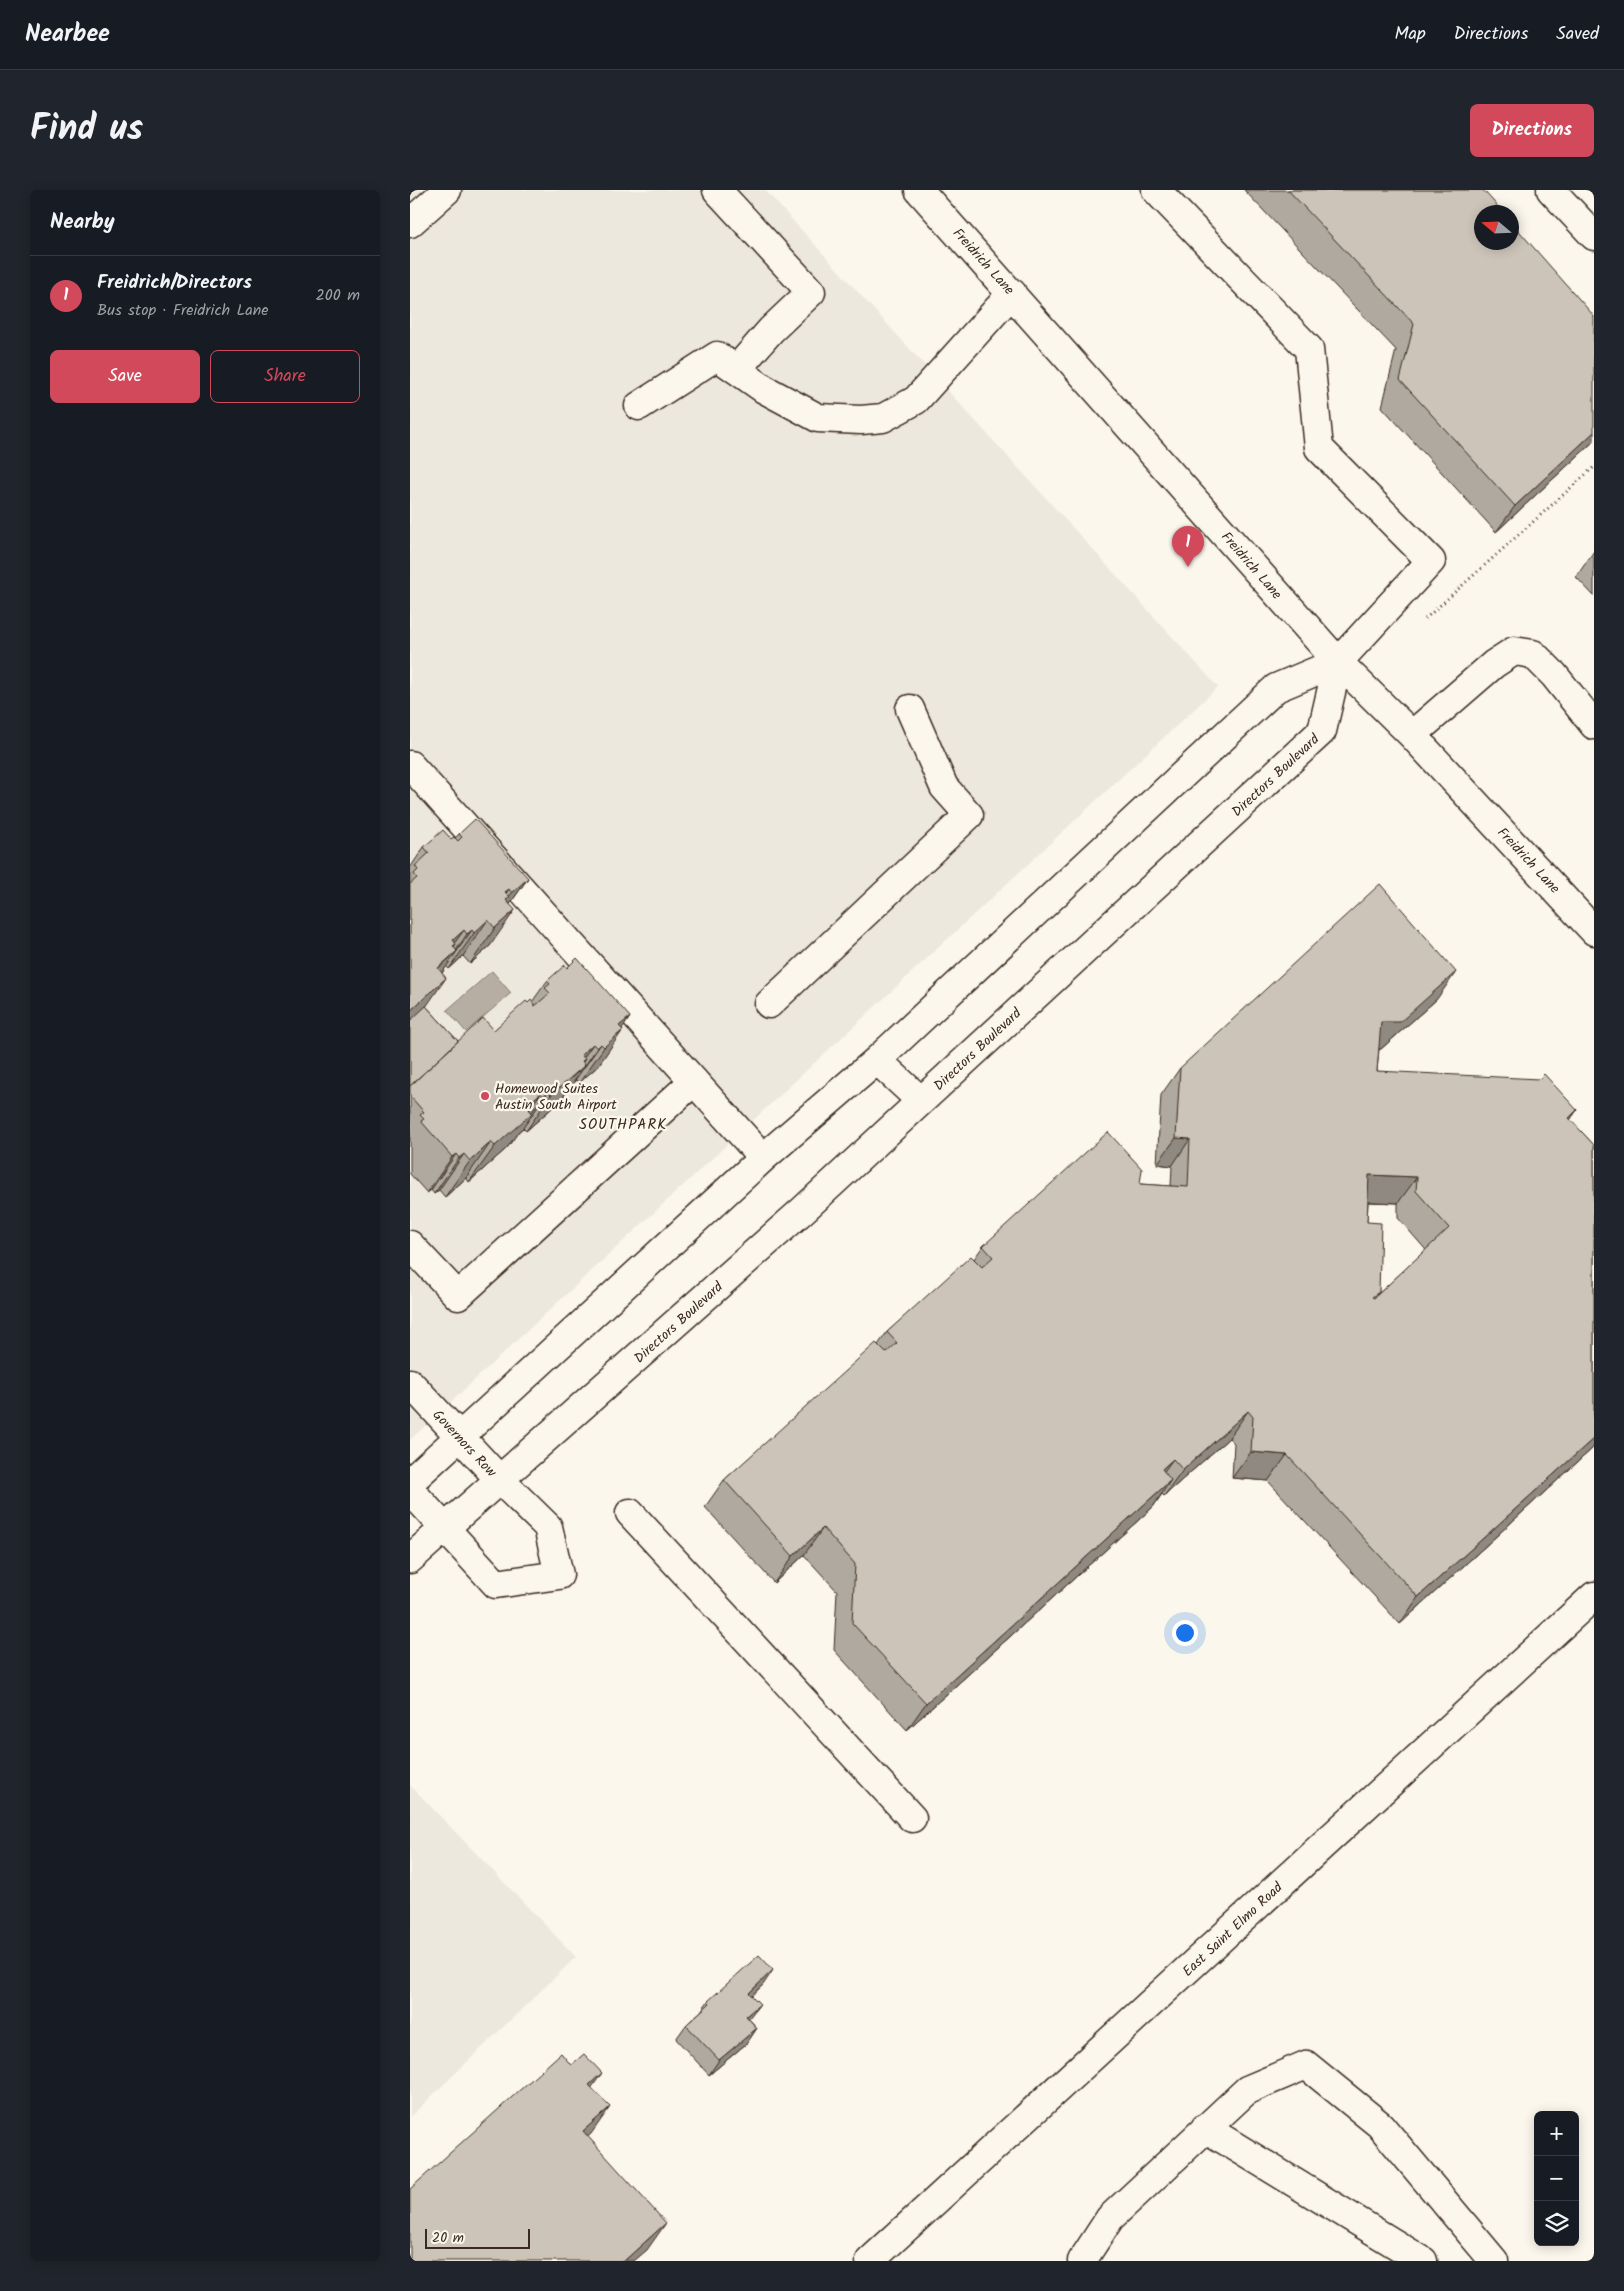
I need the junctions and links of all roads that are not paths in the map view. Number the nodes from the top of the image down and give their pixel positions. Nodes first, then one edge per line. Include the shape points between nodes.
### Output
1 (447, 190) edge
2 (717, 190) edge
3 (919, 190) edge
4 (1156, 190) edge
5 (1551, 190) edge
6 (410, 222) edge
7 (1594, 236) edge
8 (1012, 293) junction
9 (737, 369) junction
10 (639, 406) dead end
11 (1338, 662) junction
12 (910, 709) dead end
13 (1594, 725) edge
14 (1412, 735) junction
15 (410, 765) edge
16 (1594, 931) edge
17 (769, 1004) dead end
18 (876, 1060) junction
19 (694, 1081) junction
20 (921, 1101) junction
21 (763, 1158) junction
22 (410, 1245) edge
23 (410, 1383) edge
24 (459, 1436) junction
25 (500, 1480) junction
26 (410, 1482) edge
27 (410, 1490) edge
28 (630, 1513) dead end
29 (444, 1529) junction
30 (410, 1560) edge
31 (1594, 1596) edge
32 (912, 1818) dead end
33 (1205, 2128) junction
34 (870, 2261) edge
35 (1082, 2261) edge
36 (1423, 2261) edge
37 (1494, 2261) edge

1 - 6 street
2 - 9 street via 811,292 771,330
3 - 8 street, Freidrich Lane
4 - 11 street via 1309,349 1319,448 1431,561
5 - 7 street
8 - 9 street via 916,400 883,418 818,418 764,389
8 - 11 street, Freidrich Lane
9 - 10 street via 717,356
11 - 14 street, Freidrich Lane
11 - 18 street via 1276,688
11 - 20 street, Directors Boulevard via 1322,732
12 - 17 street via 944,787 969,815
13 - 14 street via 1533,654 1514,651 1494,664
14 - 16 street, Freidrich Lane
15 - 19 street
18 - 20 street
18 - 21 street
19 - 21 street
19 - 22 street via 458,1296
20 - 25 street, Directors Boulevard
21 - 24 street
23 - 24 street, Governors Row
24 - 25 street, Governors Row
24 - 26 street
25 - 29 street, Directors Boulevard
25 - 29 street, Governors Row via 548,1526 559,1575 496,1584
27 - 29 street
28 - 32 street
29 - 30 street, Directors Boulevard
31 - 34 street, East Saint Elmo Road
33 - 35 street via 1110,2218
33 - 36 street
33 - 37 street via 1247,2090 1306,2065 1380,2125

